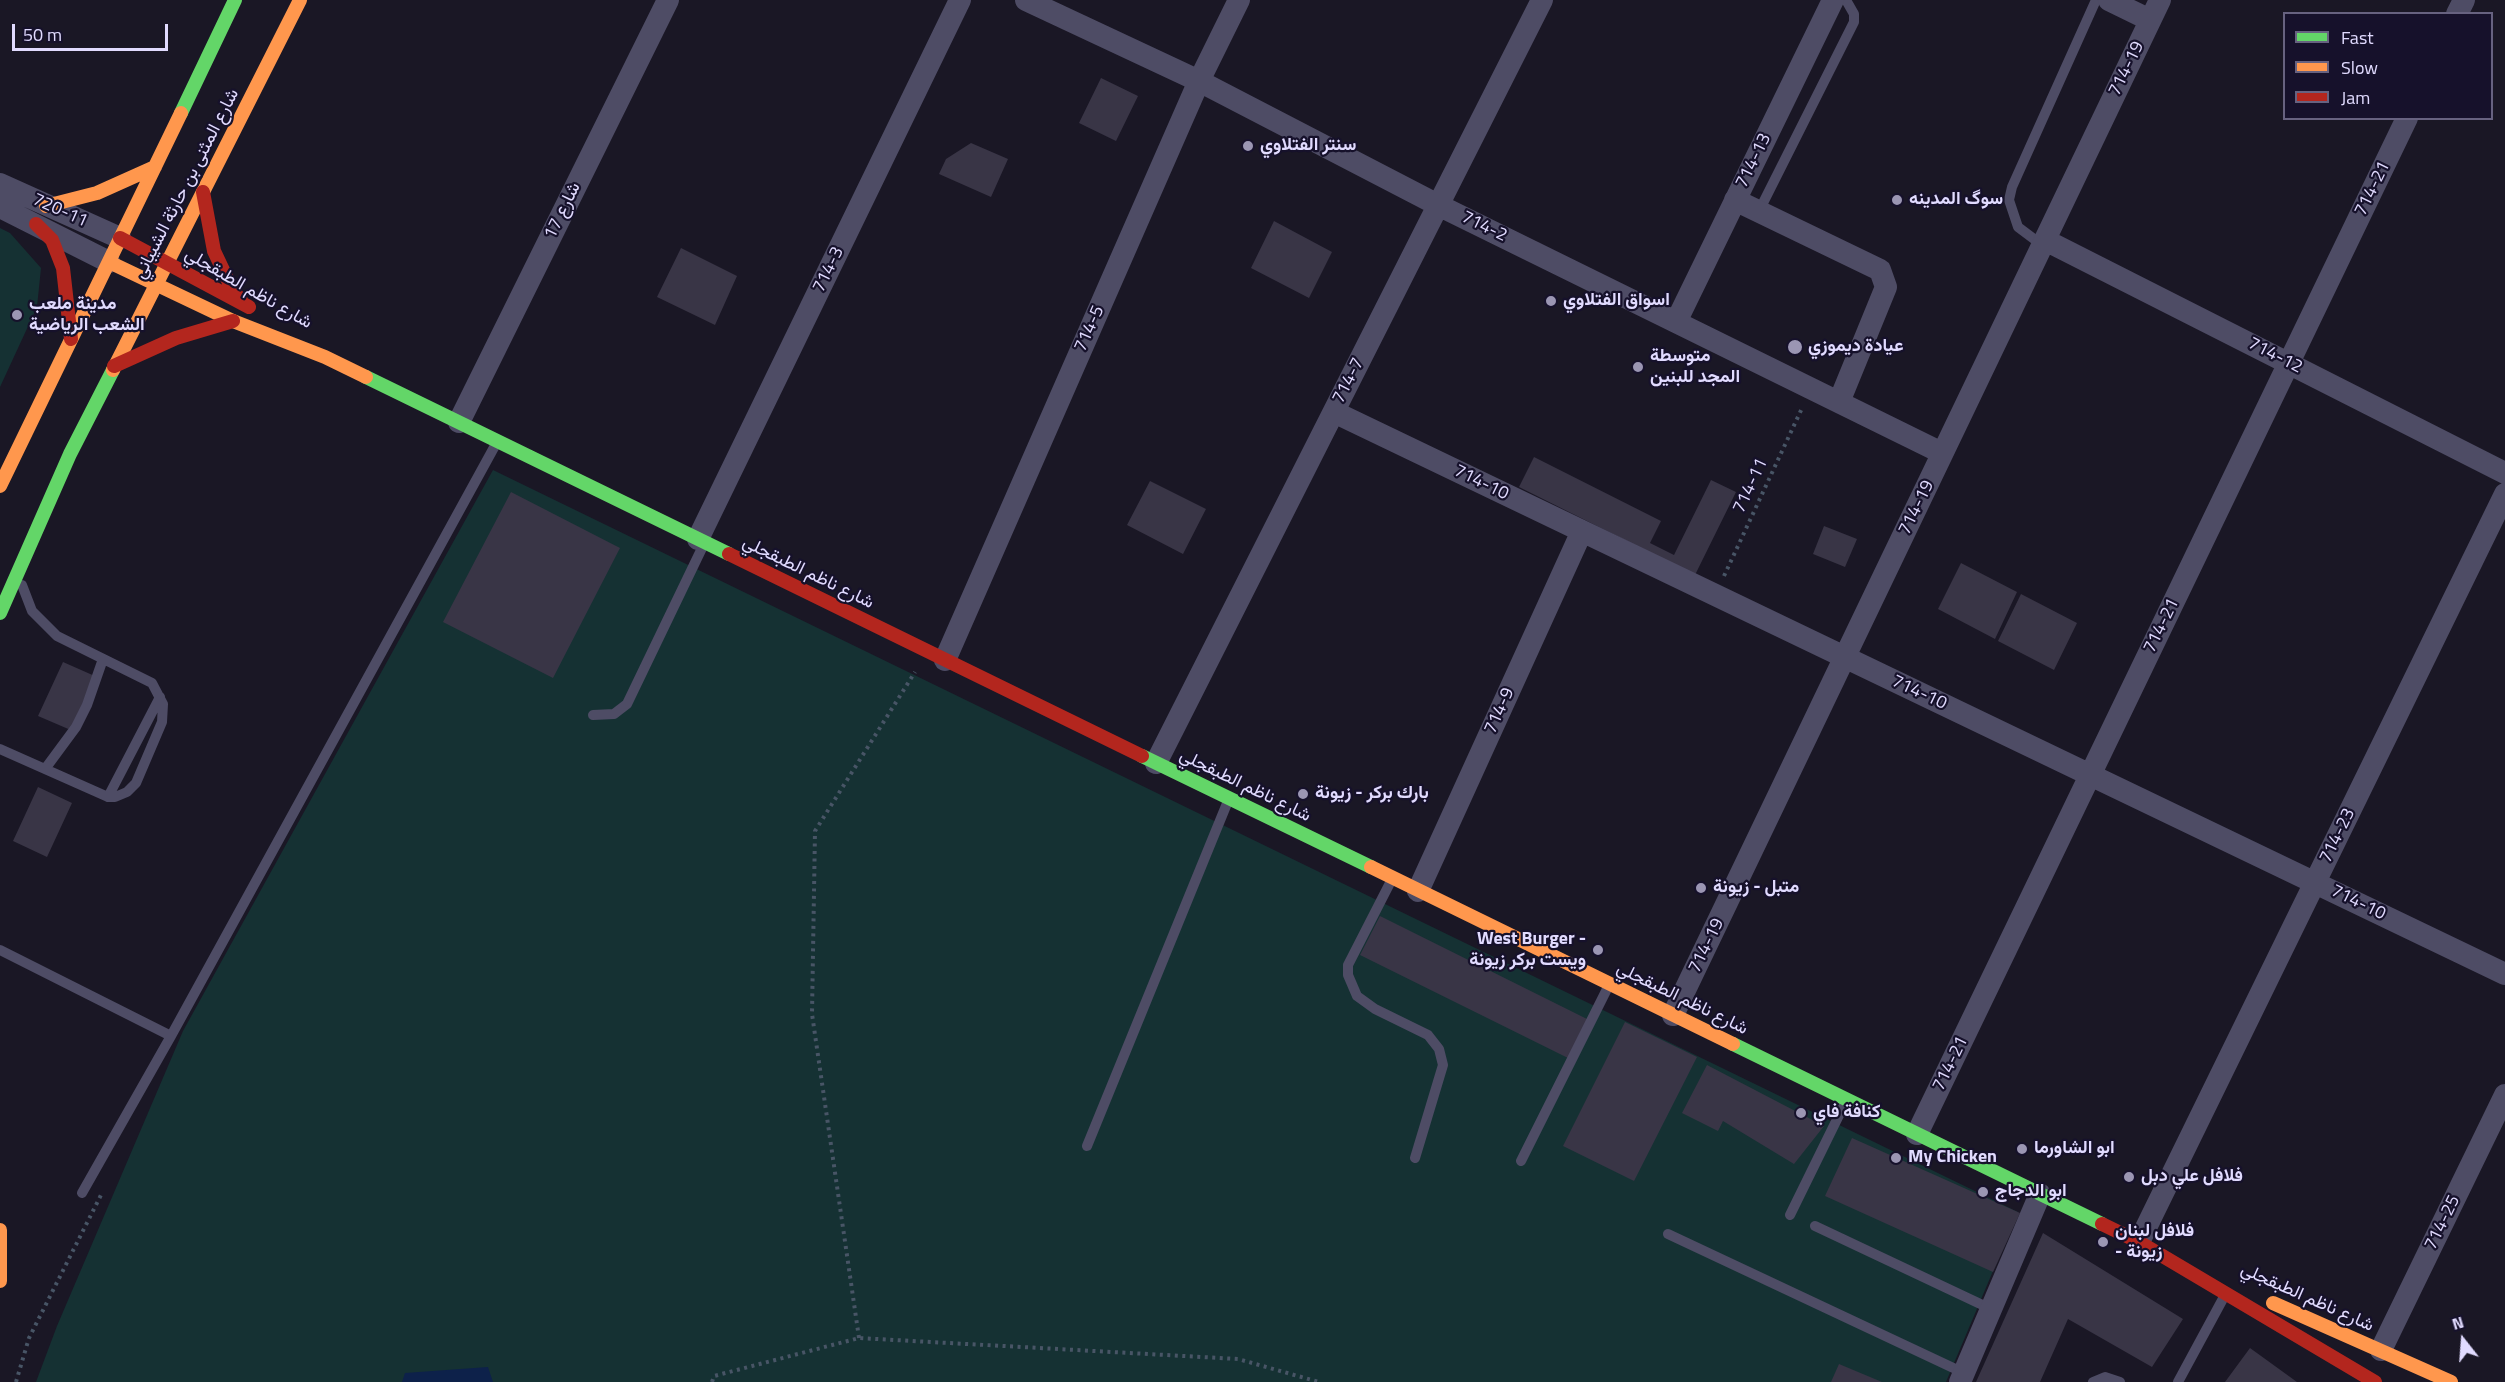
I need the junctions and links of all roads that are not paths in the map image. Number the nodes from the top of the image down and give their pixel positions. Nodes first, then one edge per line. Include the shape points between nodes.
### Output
1 (235, 0) edge
2 (300, 0) edge
3 (668, 0) edge
4 (960, 0) edge
5 (1026, 0) edge
6 (1239, 0) edge
7 (1542, 0) edge
8 (1833, 0) edge
9 (1846, 0) edge
10 (2096, 0) edge
11 (2109, 0) edge
12 (2160, 0) edge
13 (2150, 20) junction
14 (1199, 81) junction
15 (2406, 120) edge
16 (154, 167) junction
17 (0, 184) edge
18 (203, 192) junction
19 (1735, 200) junction
20 (1438, 205) junction
21 (0, 207) edge
22 (1759, 211) junction
23 (41, 215) junction
24 (120, 238) junction
25 (2043, 243) junction
26 (109, 262) junction
27 (167, 263) junction
28 (156, 285) junction
29 (242, 302) junction
30 (259, 312) dead end
31 (233, 321) junction
32 (276, 322) dead end
33 (1676, 322) junction
34 (71, 340) junction
35 (325, 357) junction
36 (2289, 363) junction
37 (114, 366) junction
38 (1839, 402) junction
39 (1334, 412) junction
40 (459, 422) junction
41 (497, 441) junction
42 (1942, 453) junction
43 (2505, 473) edge
44 (0, 486) edge
45 (2505, 494) edge
46 (1582, 531) junction
47 (701, 541) junction
48 (20, 566) junction
49 (0, 613) edge
50 (937, 656) junction
51 (1845, 658) junction
52 (103, 659) junction
53 (160, 697) junction
54 (593, 715) dead end
55 (0, 749) edge
56 (1156, 763) junction
57 (45, 769) junction
58 (2090, 775) junction
59 (108, 797) junction
60 (1229, 798) junction
61 (1392, 878) junction
62 (2315, 882) junction
63 (1418, 891) junction
64 (0, 950) edge
65 (2505, 974) edge
66 (1610, 984) junction
67 (1673, 1015) junction
68 (171, 1036) junction
69 (2505, 1095) edge
70 (1846, 1100) junction
71 (1917, 1134) junction
72 (1087, 1146) dead end
73 (1415, 1158) dead end
74 (1521, 1161) dead end
75 (82, 1193) dead end
76 (2040, 1194) junction
77 (1790, 1215) dead end
78 (1815, 1226) dead end
79 (0, 1230) edge
80 (1668, 1234) dead end
81 (2144, 1245) junction
82 (0, 1281) edge
83 (2228, 1289) junction
84 (1991, 1309) junction
85 (2381, 1350) junction
86 (1962, 1377) edge
87 (2363, 1378) edge
88 (2093, 1382) edge
89 (2120, 1382) edge
90 (2178, 1382) edge
91 (2375, 1382) edge
92 (2451, 1382) edge

1 - 16 main road, شارع المثنى بن حارثة الشيباني
2 - 18 main road, شارع المثنى بن حارثة الشيباني
3 - 40 street, شارع 17
4 - 47 street, 714-3
5 - 14 street, 714-2
6 - 14 street, 714-5
7 - 20 street, 714-7
8 - 19 street, 714-13
9 - 22 lane via 1854,22
10 - 25 lane via 2009,200 2018,227
11 - 13 street
12 - 13 street, 714-19
13 - 25 street, 714-19
14 - 20 street, 714-2
14 - 50 street, 714-5
15 - 36 street, 714-21
16 - 23 main road
16 - 24 main road, شارع المثنى بن حارثة الشيباني
17 - 23 street, 720-11
18 - 27 main road, شارع المثنى بن حارثة الشيباني
18 - 29 main road via 214,251
19 - 22 street
19 - 33 street, 714-13
20 - 33 street, 714-2
20 - 39 street, 714-7
21 - 23 street, 720-11
22 - 38 street via 1880,270 1884,278 1886,287
23 - 24 street, 720-11
23 - 26 street, 720-11
23 - 34 main road via 63,268
24 - 26 main road, شارع المثنى بن حارثة الشيباني
24 - 27 main road, شارع ناظم الطبقجلي
25 - 36 street, 714-12
25 - 42 street, 714-19
26 - 28 main road, شارع ناظم الطبقجلي
26 - 34 main road, شارع المثنى بن حارثة الشيباني
27 - 28 main road, شارع المثنى بن حارثة الشيباني
27 - 29 main road, شارع ناظم الطبقجلي
28 - 31 main road, شارع ناظم الطبقجلي
28 - 37 main road, شارع المثنى بن حارثة الشيباني
29 - 30 main road, شارع ناظم الطبقجلي
31 - 35 main road, شارع ناظم الطبقجلي
31 - 37 main road via 176,338
32 - 35 main road, شارع ناظم الطبقجلي
33 - 38 street, 714-2
34 - 44 main road, شارع المثنى بن حارثة الشيباني
35 - 40 main road, شارع ناظم الطبقجلي
36 - 43 street, 714-12
36 - 58 street, 714-21
37 - 48 main road, شارع المثنى بن حارثة الشيباني
38 - 42 street, 714-2
39 - 46 street, 714-10
39 - 56 street, 714-7
40 - 41 main road, شارع ناظم الطبقجلي
41 - 47 main road, شارع ناظم الطبقجلي
41 - 68 lane
42 - 51 street, 714-19
45 - 62 street, 714-23
46 - 51 street, 714-10
46 - 63 street, 714-9
47 - 50 main road, شارع ناظم الطبقجلي
47 - 54 lane via 627,704 614,714
48 - 49 main road, شارع المثنى بن حارثة الشيباني
48 - 52 lane via 25,597 39,621 57,636
50 - 56 main road, شارع ناظم الطبقجلي
51 - 58 street, 714-10
51 - 67 street, 714-19
52 - 53 lane via 152,683
52 - 57 lane via 80,720
53 - 59 lane
53 - 59 lane via 162,722 136,783 121,795
55 - 57 lane
56 - 60 main road, شارع ناظم الطبقجلي
57 - 59 lane
58 - 62 street, 714-10
58 - 71 street, 714-21
60 - 61 main road, شارع ناظم الطبقجلي
60 - 72 lane
61 - 63 main road, شارع ناظم الطبقجلي
61 - 73 lane via 1348,965 1348,975 1357,996 1428,1035 1439,1049 1443,1065
62 - 65 street, 714-10
62 - 81 street, 714-23
63 - 66 main road, شارع ناظم الطبقجلي
64 - 68 lane
66 - 67 main road, شارع ناظم الطبقجلي
66 - 74 lane
67 - 70 main road, شارع ناظم الطبقجلي
68 - 75 lane
69 - 85 street, 714-25
70 - 71 main road, شارع ناظم الطبقجلي
70 - 77 lane
71 - 76 main road, شارع ناظم الطبقجلي
76 - 81 main road, شارع ناظم الطبقجلي
76 - 84 street
78 - 84 lane
79 - 82 main road
80 - 86 lane
81 - 83 main road, شارع ناظم الطبقجلي
83 - 85 main road, شارع ناظم الطبقجلي
83 - 87 main road, شارع ناظم الطبقجلي
83 - 90 lane
84 - 86 street
85 - 92 main road, شارع ناظم الطبقجلي
87 - 91 main road, شارع ناظم الطبقجلي
88 - 89 lane via 2105,1377

